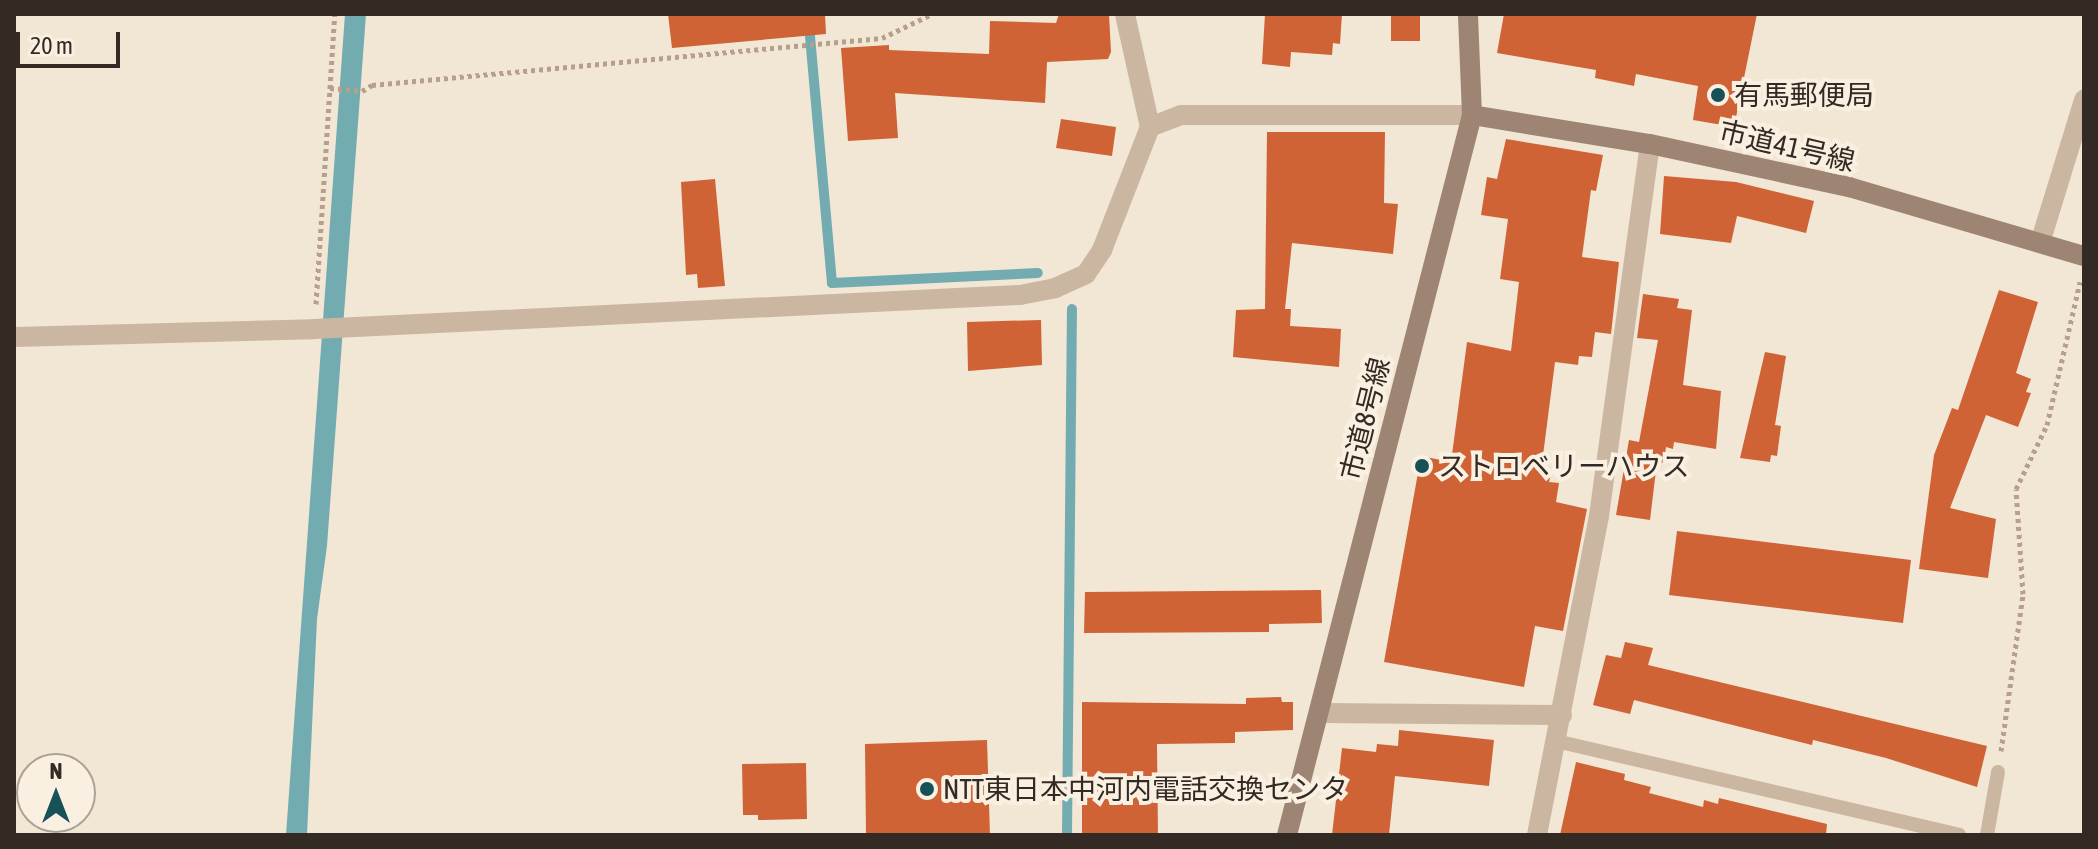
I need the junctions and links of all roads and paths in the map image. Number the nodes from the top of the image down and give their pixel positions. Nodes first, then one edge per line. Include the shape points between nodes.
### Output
1 (335, 14) edge
2 (932, 14) edge
3 (1125, 14) edge
4 (1468, 14) edge
5 (334, 88) junction
6 (2084, 100) edge
7 (1472, 115) junction
8 (1150, 127) junction
9 (1650, 144) junction
10 (2040, 243) junction
11 (2083, 266) edge
12 (318, 329) junction
13 (14, 337) edge
14 (1319, 713) junction
15 (1562, 715) junction
16 (1556, 741) junction
17 (1998, 772) joint
18 (1287, 835) edge
19 (1537, 835) edge
20 (1959, 835) edge
21 (1987, 835) edge

1 - 5 path
2 - 5 path via 882,38 387,83 362,91
3 - 8 street
4 - 7 street, 市道8号線
5 - 12 path
6 - 10 street
7 - 8 street via 1181,115
7 - 9 street, 市道41号線
7 - 14 street, 市道8号線
8 - 12 street via 1102,250 1086,274 1055,288 1020,295
9 - 10 street, 市道41号線 via 1849,187
9 - 15 street via 1599,516
10 - 11 street, 市道41号線
11 - 17 path via 2047,425 2016,489 2023,594
12 - 13 street
14 - 15 street
14 - 18 street, 市道8号線
15 - 16 street
16 - 19 street
16 - 20 lane
17 - 21 lane

